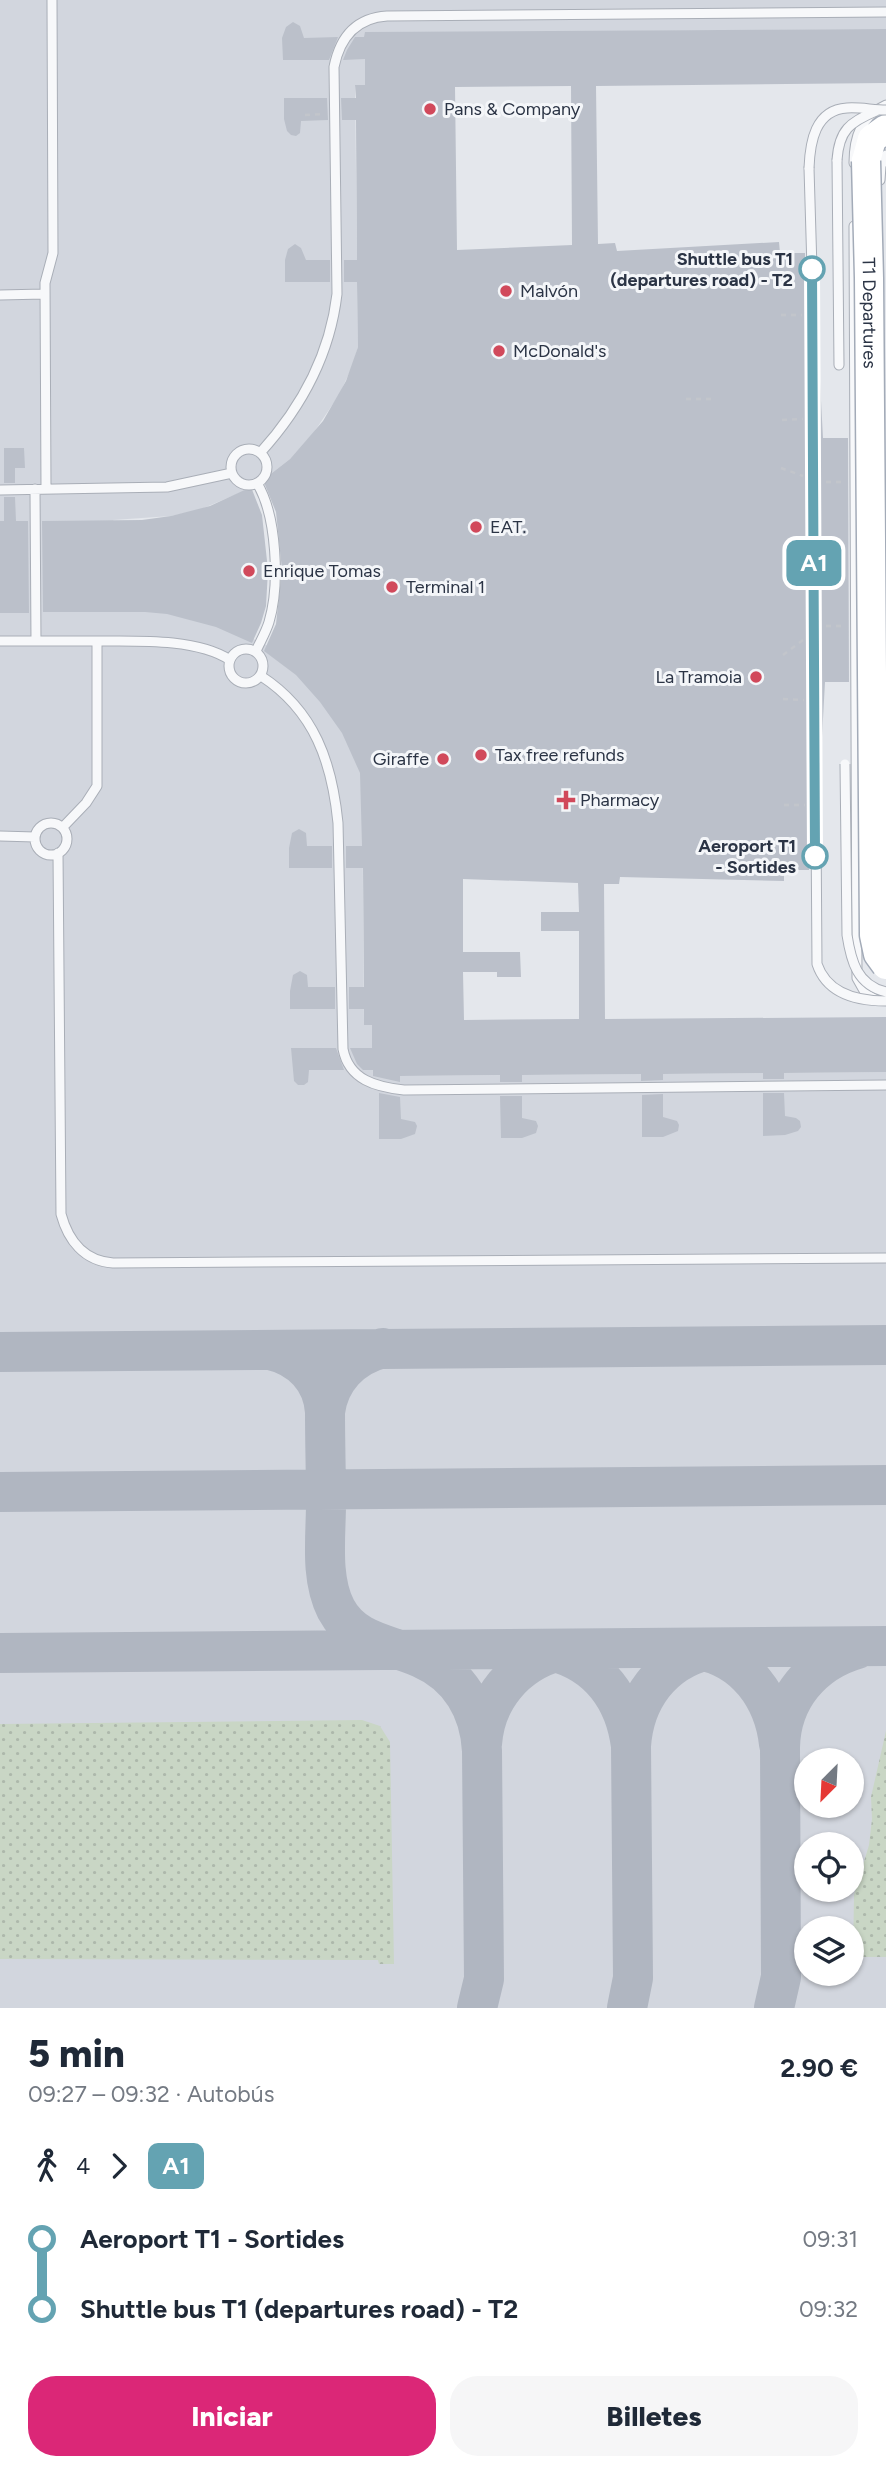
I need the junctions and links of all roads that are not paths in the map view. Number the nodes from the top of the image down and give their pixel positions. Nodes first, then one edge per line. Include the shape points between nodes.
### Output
1 (52, 0) edge
2 (807, 0) edge
3 (886, 12) edge
4 (807, 13) junction
5 (884, 113) edge
6 (886, 155) edge
7 (854, 178) dead end
8 (880, 184) dead end
9 (854, 219) dead end
10 (44, 294) junction
11 (0, 295) edge
12 (839, 365) dead end
13 (880, 400) dead end
14 (260, 453) junction
15 (232, 473) junction
16 (257, 484) junction
17 (35, 489) junction
18 (46, 489) junction
19 (0, 490) edge
20 (0, 641) edge
21 (36, 641) junction
22 (97, 641) junction
23 (256, 651) junction
24 (230, 660) junction
25 (261, 676) junction
26 (845, 764) dead end
27 (62, 827) junction
28 (0, 836) edge
29 (35, 837) junction
30 (58, 853) junction
31 (886, 966) edge
32 (886, 992) edge
33 (886, 1001) edge
34 (886, 1085) edge
35 (886, 1258) edge

1 - 10 lane via 53,253
2 - 4 lane
3 - 4 lane
4 - 14 lane via 387,16 365,20 354,28 341,43 334,67 335,315 309,384
5 - 7 lane via 867,118 858,132
5 - 12 lane, bridge via 849,124 838,152
5 - 31 main road, T1 Departures, bridge via 866,161 874,935
5 - 33 lane, bridge via 843,108 819,122 813,133 809,168 816,947 820,974 828,984 849,996
6 - 8 lane
9 - 33 lane via 857,978 866,994
10 - 11 lane
10 - 18 lane
13 - 31 lane
14 - 15 lane via 248,449 239,453
14 - 16 lane via 267,472
15 - 16 lane via 247,485
15 - 18 lane via 167,487
16 - 23 lane via 269,512 275,566 270,621
17 - 18 lane
17 - 19 lane
17 - 21 lane
20 - 21 lane
21 - 22 lane
22 - 24 lane via 161,641
22 - 27 lane via 97,786
23 - 24 lane via 237,651
23 - 25 lane via 264,667
24 - 25 lane via 230,673 240,682
25 - 34 lane via 297,708 328,761 338,823 343,1049 350,1068 367,1083 404,1090
26 - 32 lane, bridge via 850,952 862,978
27 - 29 lane via 44,824
27 - 30 lane via 67,842
28 - 29 lane
29 - 30 lane via 41,851
30 - 35 lane via 61,1214 73,1243 97,1260

